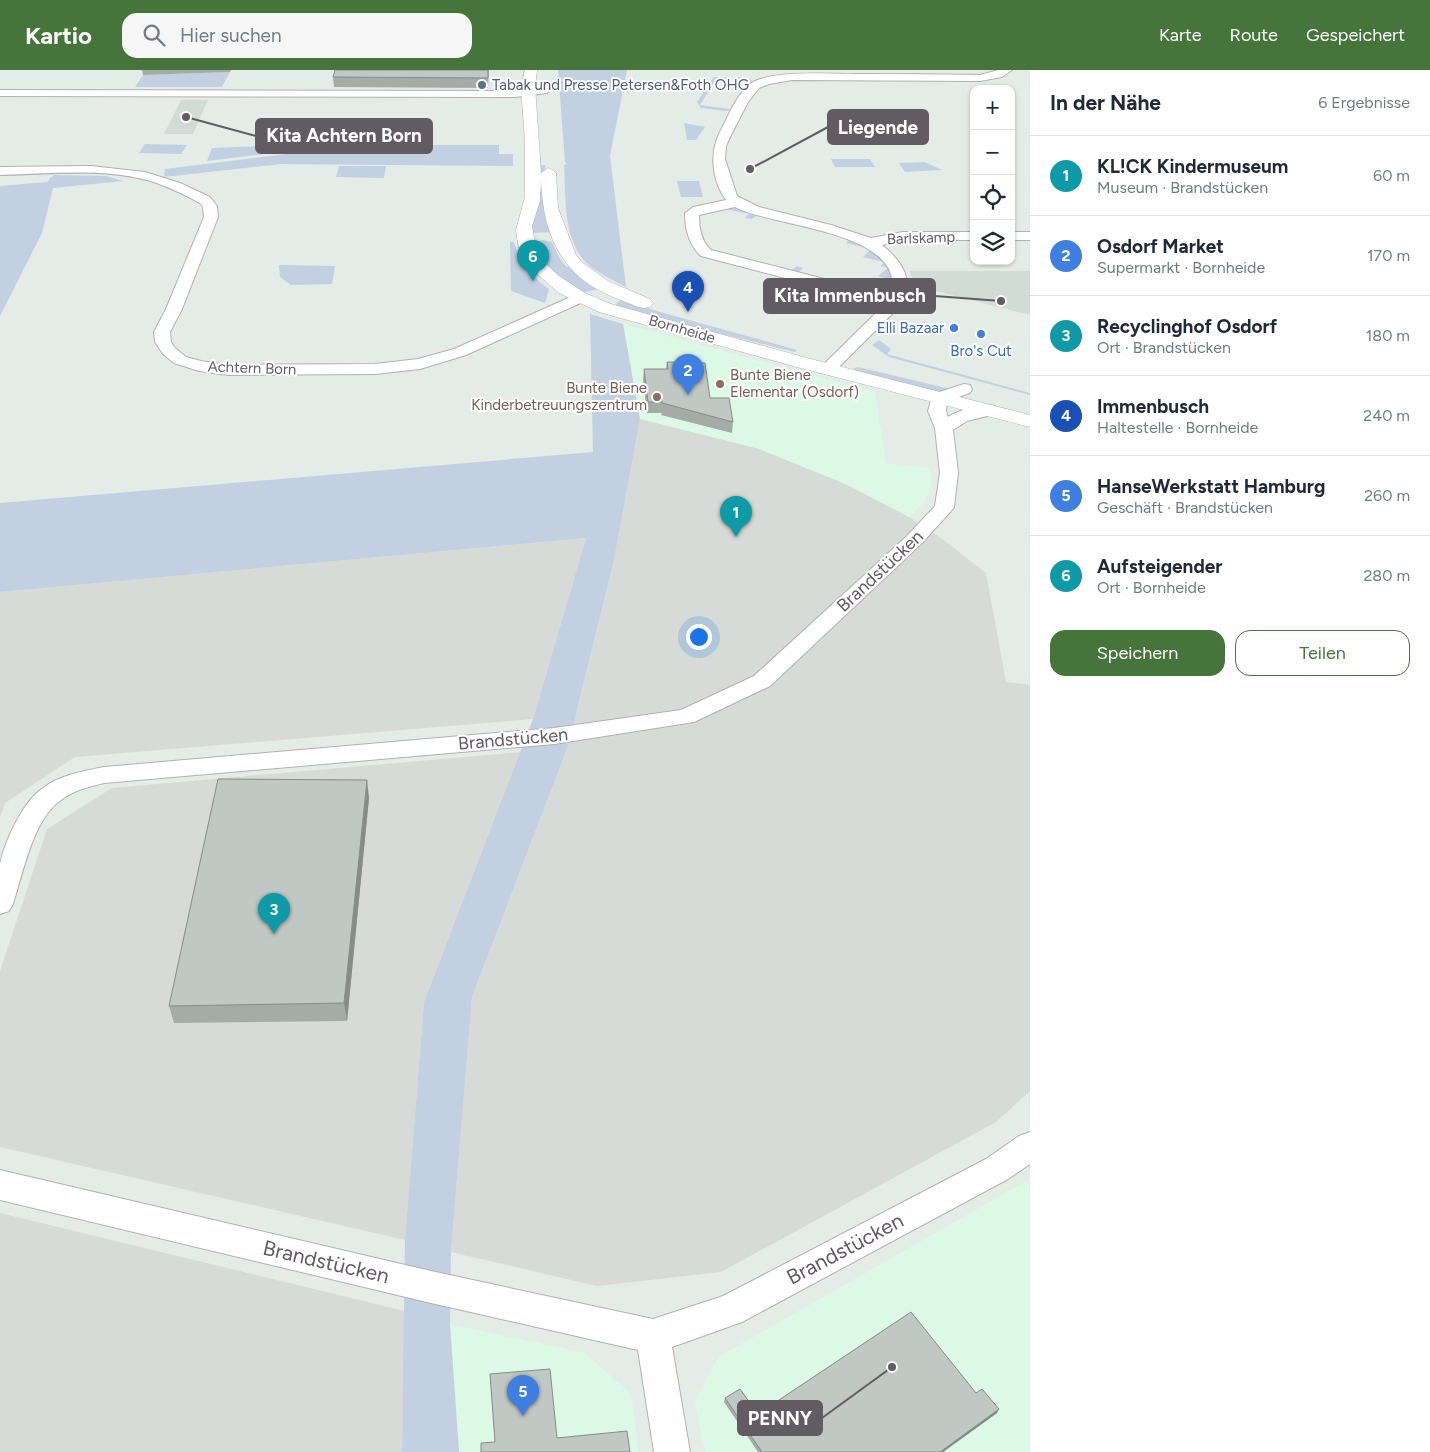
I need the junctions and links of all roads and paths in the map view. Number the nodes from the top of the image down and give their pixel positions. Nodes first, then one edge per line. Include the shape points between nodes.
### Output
1 (531, 70) edge
2 (1006, 70) edge
3 (546, 76) dead end
4 (0, 92) edge
5 (536, 92) junction
6 (0, 171) edge
7 (738, 202) junction
8 (970, 236) edge
9 (1015, 236) edge
10 (1030, 236) edge
11 (525, 238) junction
12 (562, 238) junction
13 (868, 243) junction
14 (580, 298) junction
15 (896, 302) junction
16 (833, 363) junction
17 (964, 389) junction
18 (939, 398) junction
19 (1030, 409) edge
20 (989, 410) junction
21 (1030, 421) edge
22 (944, 428) junction
23 (0, 904) edge
24 (1030, 1146) edge
25 (0, 1185) edge
26 (653, 1336) junction
27 (672, 1452) edge

1 - 5 street via 528,86
2 - 7 street via 980,78 792,78 755,86 719,146 717,158 728,193
3 - 5 street
4 - 5 street
5 - 11 street via 533,198 526,218
5 - 12 street, Bornheide via 545,112 549,200
6 - 14 street, Achtern Born via 95,171 144,176 205,200 210,206 211,217 162,332 169,352 180,360 199,366 228,370 375,370 420,364 460,352
7 - 13 street via 760,213 848,234
7 - 15 street via 692,213 700,249
8 - 13 street, Barlskamp via 903,236
9 - 10 street
11 - 12 street via 547,234
11 - 14 street, Bornheide via 535,261
12 - 16 street, Bornheide via 568,256 577,267 621,295
13 - 15 street via 885,253 894,264 901,289
14 - 16 street, Bornheide via 605,308
15 - 16 street
16 - 17 street, Bornheide
16 - 18 street, Bornheide
17 - 18 street
17 - 19 street, Bornheide
18 - 20 street, Bornheide
18 - 22 street, Brandstücken via 937,411
20 - 21 street, Bornheide
20 - 22 street via 961,417
22 - 23 street, Brandstücken via 948,473 944,507 914,540 762,681 686,717 554,736 104,775 72,782 44,800 30,821
24 - 26 street, Brandstücken via 998,1169 730,1310
25 - 26 street, Brandstücken
26 - 27 street

